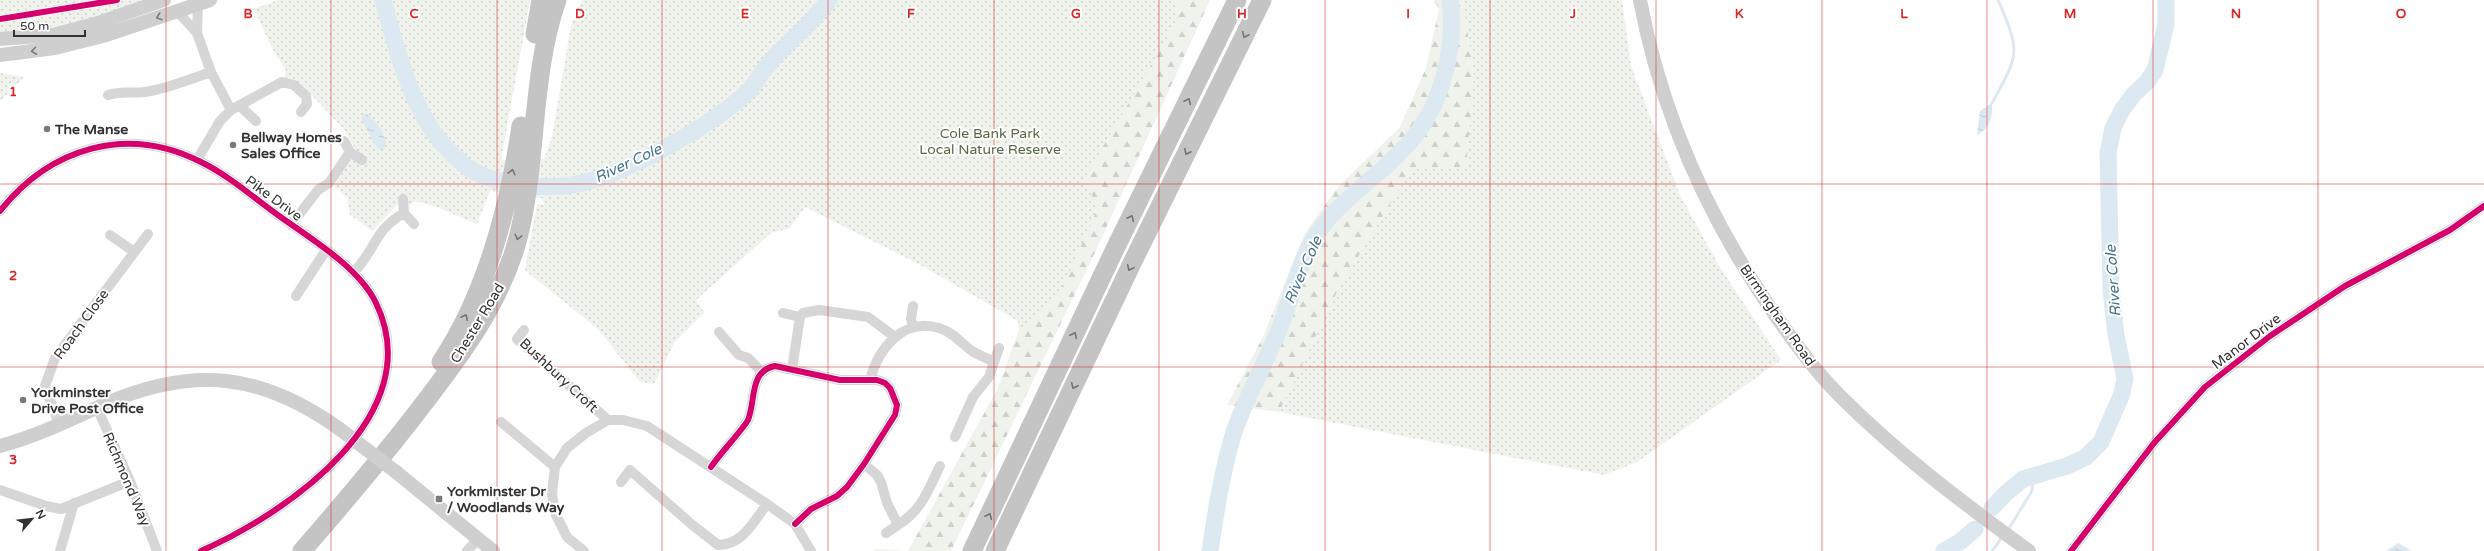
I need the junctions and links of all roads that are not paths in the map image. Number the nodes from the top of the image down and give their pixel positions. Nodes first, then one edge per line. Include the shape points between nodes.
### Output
1 (164, 0) edge
2 (541, 0) edge
3 (557, 0) edge
4 (1237, 0) edge
5 (1262, 0) edge
6 (1640, 0) edge
7 (204, 2) edge
8 (177, 11) junction
9 (197, 32) junction
10 (0, 39) edge
11 (0, 55) edge
12 (212, 72) junction
13 (108, 95) dead end
14 (236, 108) junction
15 (301, 112) dead end
16 (256, 121) dead end
17 (344, 141) dead end
18 (524, 148) junction
19 (350, 152) junction
20 (197, 160) junction
21 (362, 160) dead end
22 (403, 199) dead end
23 (2484, 206) edge
24 (0, 211) edge
25 (404, 213) junction
26 (414, 224) dead end
27 (291, 225) junction
28 (148, 234) dead end
29 (110, 235) dead end
30 (326, 250) junction
31 (133, 251) junction
32 (353, 273) junction
33 (296, 296) dead end
34 (913, 306) dead end
35 (783, 313) dead end
36 (800, 317) junction
37 (913, 327) junction
38 (524, 330) dead end
39 (719, 332) dead end
40 (894, 337) junction
41 (999, 348) dead end
42 (994, 362) junction
43 (792, 369) junction
44 (761, 371) junction
45 (870, 380) junction
46 (97, 408) junction
47 (608, 420) junction
48 (501, 422) dead end
49 (59, 424) junction
50 (955, 437) dead end
51 (0, 446) edge
52 (864, 464) junction
53 (940, 466) dead end
54 (555, 467) junction
55 (711, 467) junction
56 (130, 481) junction
57 (621, 482) dead end
58 (0, 490) edge
59 (74, 503) junction
60 (767, 504) junction
61 (795, 524) junction
62 (898, 525) junction
63 (886, 532) dead end
64 (478, 538) junction
65 (60, 551) edge
66 (157, 551) edge
67 (201, 551) edge
68 (293, 551) edge
69 (302, 551) edge
70 (468, 551) edge
71 (492, 551) edge
72 (584, 551) edge
73 (811, 551) edge
74 (972, 551) edge
75 (996, 551) edge
76 (2029, 551) edge
77 (2071, 551) edge

1 - 10 street via 98,23 52,35
2 - 18 highway, Chester Road
3 - 18 highway, Chester Road via 549,22
74 -> 4 highway via 1114,251
5 -> 75 highway via 1134,259
6 - 76 street, Birmingham Road via 1651,57 1676,133 1706,200 1749,277 1802,351 1839,395 1892,445
7 - 8 street
7 - 9 street
8 - 9 street
8 -> 11 street via 103,36 55,48
9 - 12 street
12 - 13 street via 152,90 124,90
12 - 14 street
14 - 15 street via 282,82 294,85 306,96 308,104
14 - 16 street
14 - 20 street via 220,121
17 - 19 street
68 -> 18 highway, Chester Road via 421,391 447,353 491,258 507,197
18 -> 69 highway, Chester Road via 526,199 518,238 496,297 471,338 396,439
19 - 21 street
19 - 27 street via 329,183 318,190
20 - 24 street, Pike Drive via 176,150 146,145 122,143 98,146 50,165 16,191
20 - 27 street, Pike Drive
22 - 25 street
23 - 77 street, Manor Drive via 2450,230 2345,286 2270,336 2205,387 2154,443
25 - 26 street
25 - 32 street via 390,221 380,232 368,257
27 - 30 street, Pike Drive
28 - 31 street, Roach Close
29 - 31 street
30 - 32 street, Pike Drive
30 - 33 street
31 - 49 street, Roach Close via 85,321 55,358 45,386
32 - 67 street, Pike Drive via 376,302 386,334 385,373 378,399 365,425 308,488 263,519
34 - 37 street
35 - 36 street
36 - 40 street via 803,313 819,310 868,317
36 - 43 street
37 - 40 street
37 - 42 street via 939,328 952,334 973,352
38 - 47 street, Bushbury Croft via 517,339
39 - 44 street via 739,355 748,358
40 - 45 street via 875,362
41 - 42 street
42 - 50 street via 989,377 973,397
43 - 44 street via 775,366
43 - 45 street via 840,380
44 - 55 street via 756,381 747,421
45 - 52 street via 885,383 894,394 897,405 895,415
46 - 49 street
46 - 56 street, Richmond Way
46 - 64 street, bridge via 145,389 178,381 215,379 272,391 301,403 341,430
47 - 54 street via 567,448
47 - 55 street via 623,420 647,426
48 - 54 street
49 - 51 street
52 - 61 street via 837,496 811,509
52 - 62 street via 881,482 887,503
53 - 62 street via 913,516
54 - 72 street via 552,494 555,513 567,536
55 - 60 street
56 - 59 street
56 - 66 street, Richmond Way
57 - 60 street via 630,470 718,545 732,544 740,540
58 - 59 street via 61,509
59 - 65 street
60 - 61 street
61 - 73 street
62 - 63 street
64 - 70 street
64 - 71 street

